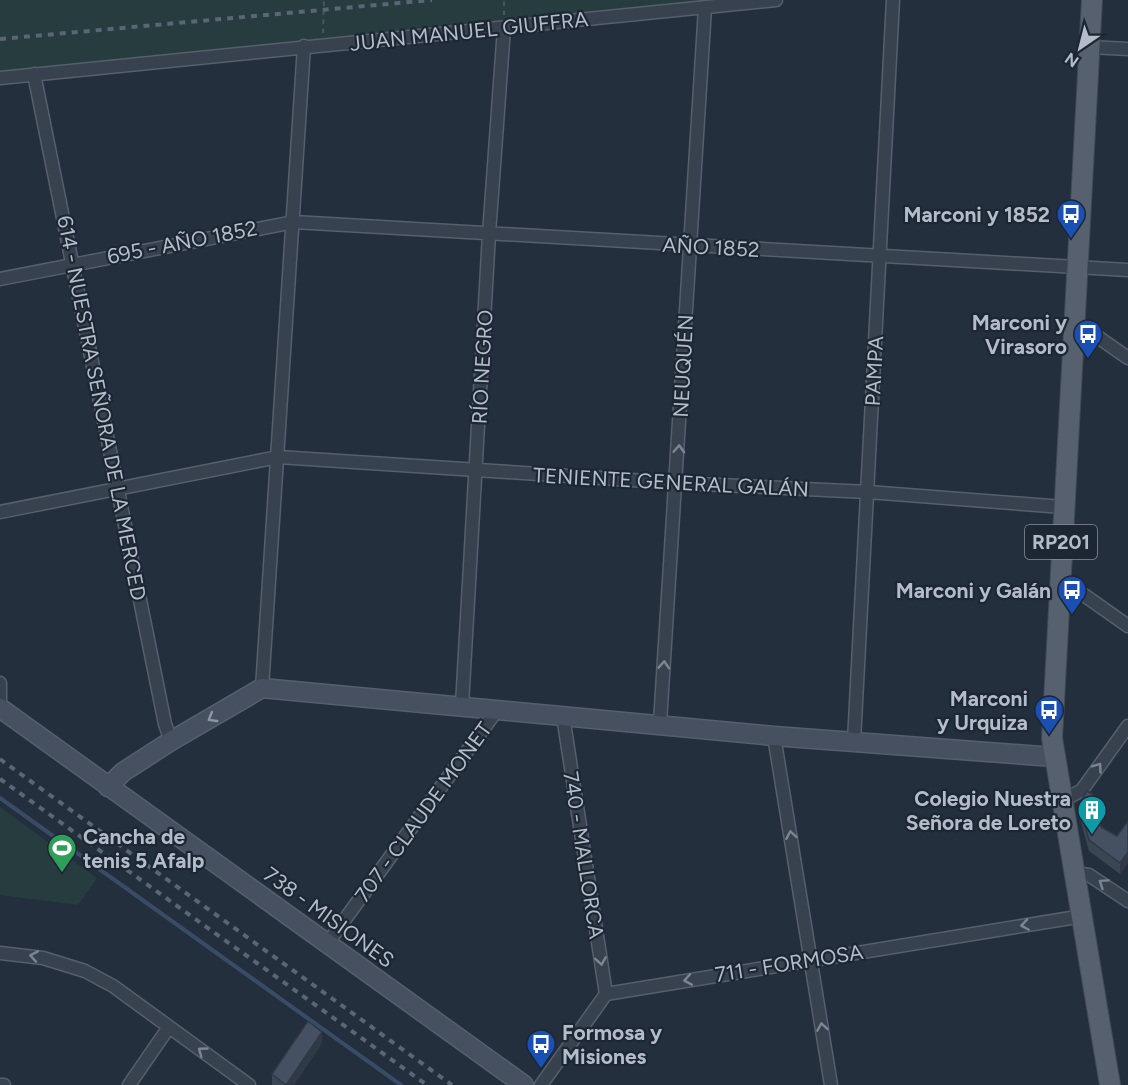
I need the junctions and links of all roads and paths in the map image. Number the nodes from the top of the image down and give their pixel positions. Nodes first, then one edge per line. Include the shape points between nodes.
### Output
1 (324, 0) edge
2 (776, 0) edge
3 (893, 0) edge
4 (1092, 0) edge
5 (705, 8) junction
6 (504, 28) junction
7 (304, 46) junction
8 (322, 46) junction
9 (1090, 47) junction
10 (1128, 49) edge
11 (34, 74) junction
12 (0, 78) edge
13 (294, 222) junction
14 (489, 234) junction
15 (690, 246) junction
16 (879, 256) junction
17 (72, 263) junction
18 (1078, 267) junction
19 (1128, 270) edge
20 (0, 279) edge
21 (1074, 326) junction
22 (1128, 358) edge
23 (278, 457) junction
24 (476, 471) junction
25 (676, 483) junction
26 (119, 489) junction
27 (868, 492) junction
28 (1063, 507) junction
29 (0, 512) edge
30 (1059, 588) junction
31 (1128, 626) edge
32 (0, 683) edge
33 (262, 688) junction
34 (462, 705) junction
35 (0, 707) edge
36 (497, 710) junction
37 (563, 716) junction
38 (660, 723) junction
39 (1128, 726) edge
40 (774, 736) junction
41 (171, 741) junction
42 (854, 741) junction
43 (1054, 757) junction
44 (108, 787) junction
45 (1062, 801) junction
46 (1075, 873) junction
47 (1128, 901) edge
48 (1083, 916) junction
49 (327, 944) junction
50 (0, 953) edge
51 (812, 958) junction
52 (606, 994) junction
53 (169, 1027) junction
54 (129, 1085) edge
55 (249, 1085) edge
56 (524, 1085) edge
57 (541, 1085) edge
58 (831, 1085) edge
59 (1110, 1085) edge

1 - 8 path
2 - 5 street, JUAN MANUEL GIUFFRA
3 - 16 street, PAMPA
4 - 9 main road, RP201
5 - 6 street, JUAN MANUEL GIUFFRA
5 - 15 street, NEUQUÉN
6 - 8 street, JUAN MANUEL GIUFFRA
6 - 14 street, RÍO NEGRO
7 - 8 street, JUAN MANUEL GIUFFRA
7 - 11 street, JUAN MANUEL GIUFFRA
7 - 13 street
9 - 10 street
9 - 18 main road, RP201
11 - 12 street, JUAN MANUEL GIUFFRA
11 - 17 street, 614 - NUESTRA SEÑORA DE LA MERCED
13 - 14 street, AÑO 1852
13 - 17 street, 695 - AÑO 1852
13 - 23 street
14 - 15 street, AÑO 1852
14 - 24 street, RÍO NEGRO
15 - 16 street, AÑO 1852
25 -> 15 street, NEUQUÉN
16 - 18 street, AÑO 1852
16 - 27 street, PAMPA
17 - 20 street, 695 - AÑO 1852
17 - 26 street, 614 - NUESTRA SEÑORA DE LA MERCED
18 - 19 street, AÑO 1852
18 - 21 main road, RP201
21 - 22 street
21 - 28 main road, RP201
23 - 24 street, TENIENTE GENERAL GALÁN
23 - 26 street, TENIENTE GENERAL GALÁN
23 - 33 street
24 - 25 street, TENIENTE GENERAL GALÁN
24 - 34 street, RÍO NEGRO
25 - 27 street, TENIENTE GENERAL GALÁN
38 -> 25 street, NEUQUÉN
26 - 29 street, TENIENTE GENERAL GALÁN
26 - 41 street, 614 - NUESTRA SEÑORA DE LA MERCED
27 - 28 street, TENIENTE GENERAL GALÁN
27 - 42 street, PAMPA
28 - 30 main road, RP201
30 - 31 street via 1084,595
30 - 43 main road, RP201
32 - 35 street
33 - 34 street
33 -> 41 street
34 - 36 street
35 - 44 street, 738 - MISIONES
36 - 37 street
36 - 49 street, 707 - CLAUDE MONET
37 - 38 street
37 -> 52 street, 740 - MALLORCA
38 - 40 street
45 -> 39 street via 1082,790
40 - 42 street
51 -> 40 street
41 - 44 street via 123,772
42 - 43 street
43 - 45 main road, RP201
44 - 49 street, 738 - MISIONES
45 - 46 main road, RP201
47 -> 46 street via 1089,875
46 - 48 main road, RP201
48 -> 51 street, 711 - FORMOSA
48 - 59 main road, RP201
49 - 56 street, 738 - MISIONES
53 -> 50 street via 113,986 85,971 44,958
51 -> 52 street, 711 - FORMOSA
58 -> 51 street
52 - 57 street
53 - 54 street
55 -> 53 street

